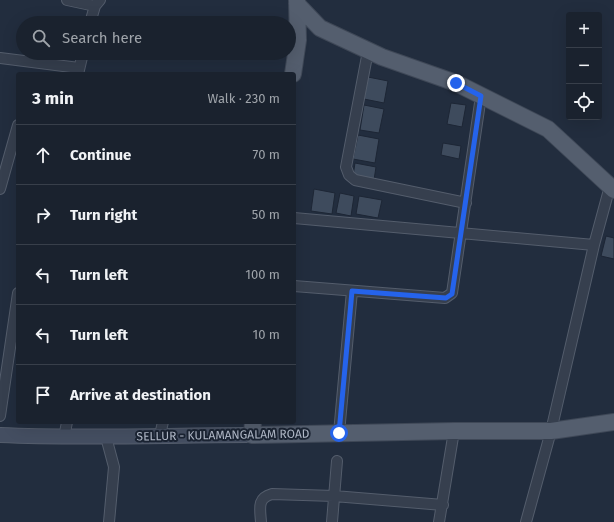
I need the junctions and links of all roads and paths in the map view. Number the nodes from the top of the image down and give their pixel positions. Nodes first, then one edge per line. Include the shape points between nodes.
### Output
1 (67, 0) edge
2 (297, 2) edge
3 (97, 3) edge
4 (92, 16) edge
5 (368, 51) junction
6 (296, 54) edge
7 (0, 58) edge
8 (81, 60) edge
9 (295, 60) edge
10 (79, 71) edge
11 (293, 72) edge
12 (481, 96) junction
13 (16, 132) edge
14 (612, 188) edge
15 (0, 189) edge
16 (466, 203) junction
17 (296, 218) edge
18 (461, 233) junction
19 (594, 245) junction
20 (296, 286) edge
21 (352, 291) junction
22 (16, 307) edge
23 (0, 416) edge
24 (614, 422) edge
25 (67, 424) edge
26 (161, 428) edge
27 (252, 428) edge
28 (551, 431) junction
29 (339, 433) junction
30 (0, 435) edge
31 (106, 436) junction
32 (453, 437) junction
33 (64, 438) junction
34 (337, 461) dead end
35 (334, 496) junction
36 (443, 505) junction
37 (109, 522) edge
38 (261, 522) edge
39 (332, 522) edge
40 (439, 522) edge
41 (526, 522) edge

1 - 3 street
2 - 5 main road via 320,28
2 - 6 main road
3 - 4 street
5 - 12 main road via 456,83
5 - 16 street via 346,167 349,175 355,180
7 - 10 street
8 - 10 street
9 - 11 main road
12 - 14 main road via 548,129
12 - 16 street
13 - 15 street
14 - 19 street
16 - 18 street
17 - 18 street
18 - 19 street
18 - 21 street via 452,294 449,297
19 - 28 street
20 - 21 street
21 - 29 street
22 - 23 street
24 - 28 main road, SELLUR - KULAMANGALAM ROAD
25 - 33 street
26 - 27 main road, SELLUR - KULAMANGALAM ROAD
26 - 31 main road, SELLUR - KULAMANGALAM ROAD
27 - 29 main road, SELLUR - KULAMANGALAM ROAD
28 - 32 main road, SELLUR - KULAMANGALAM ROAD
28 - 41 street
29 - 32 main road, SELLUR - KULAMANGALAM ROAD
30 - 33 main road, SELLUR - KULAMANGALAM ROAD
31 - 33 main road, SELLUR - KULAMANGALAM ROAD
31 - 37 street via 114,467
32 - 36 street
34 - 35 street
35 - 36 street
35 - 38 street via 264,496 260,502
35 - 39 street
36 - 40 street

